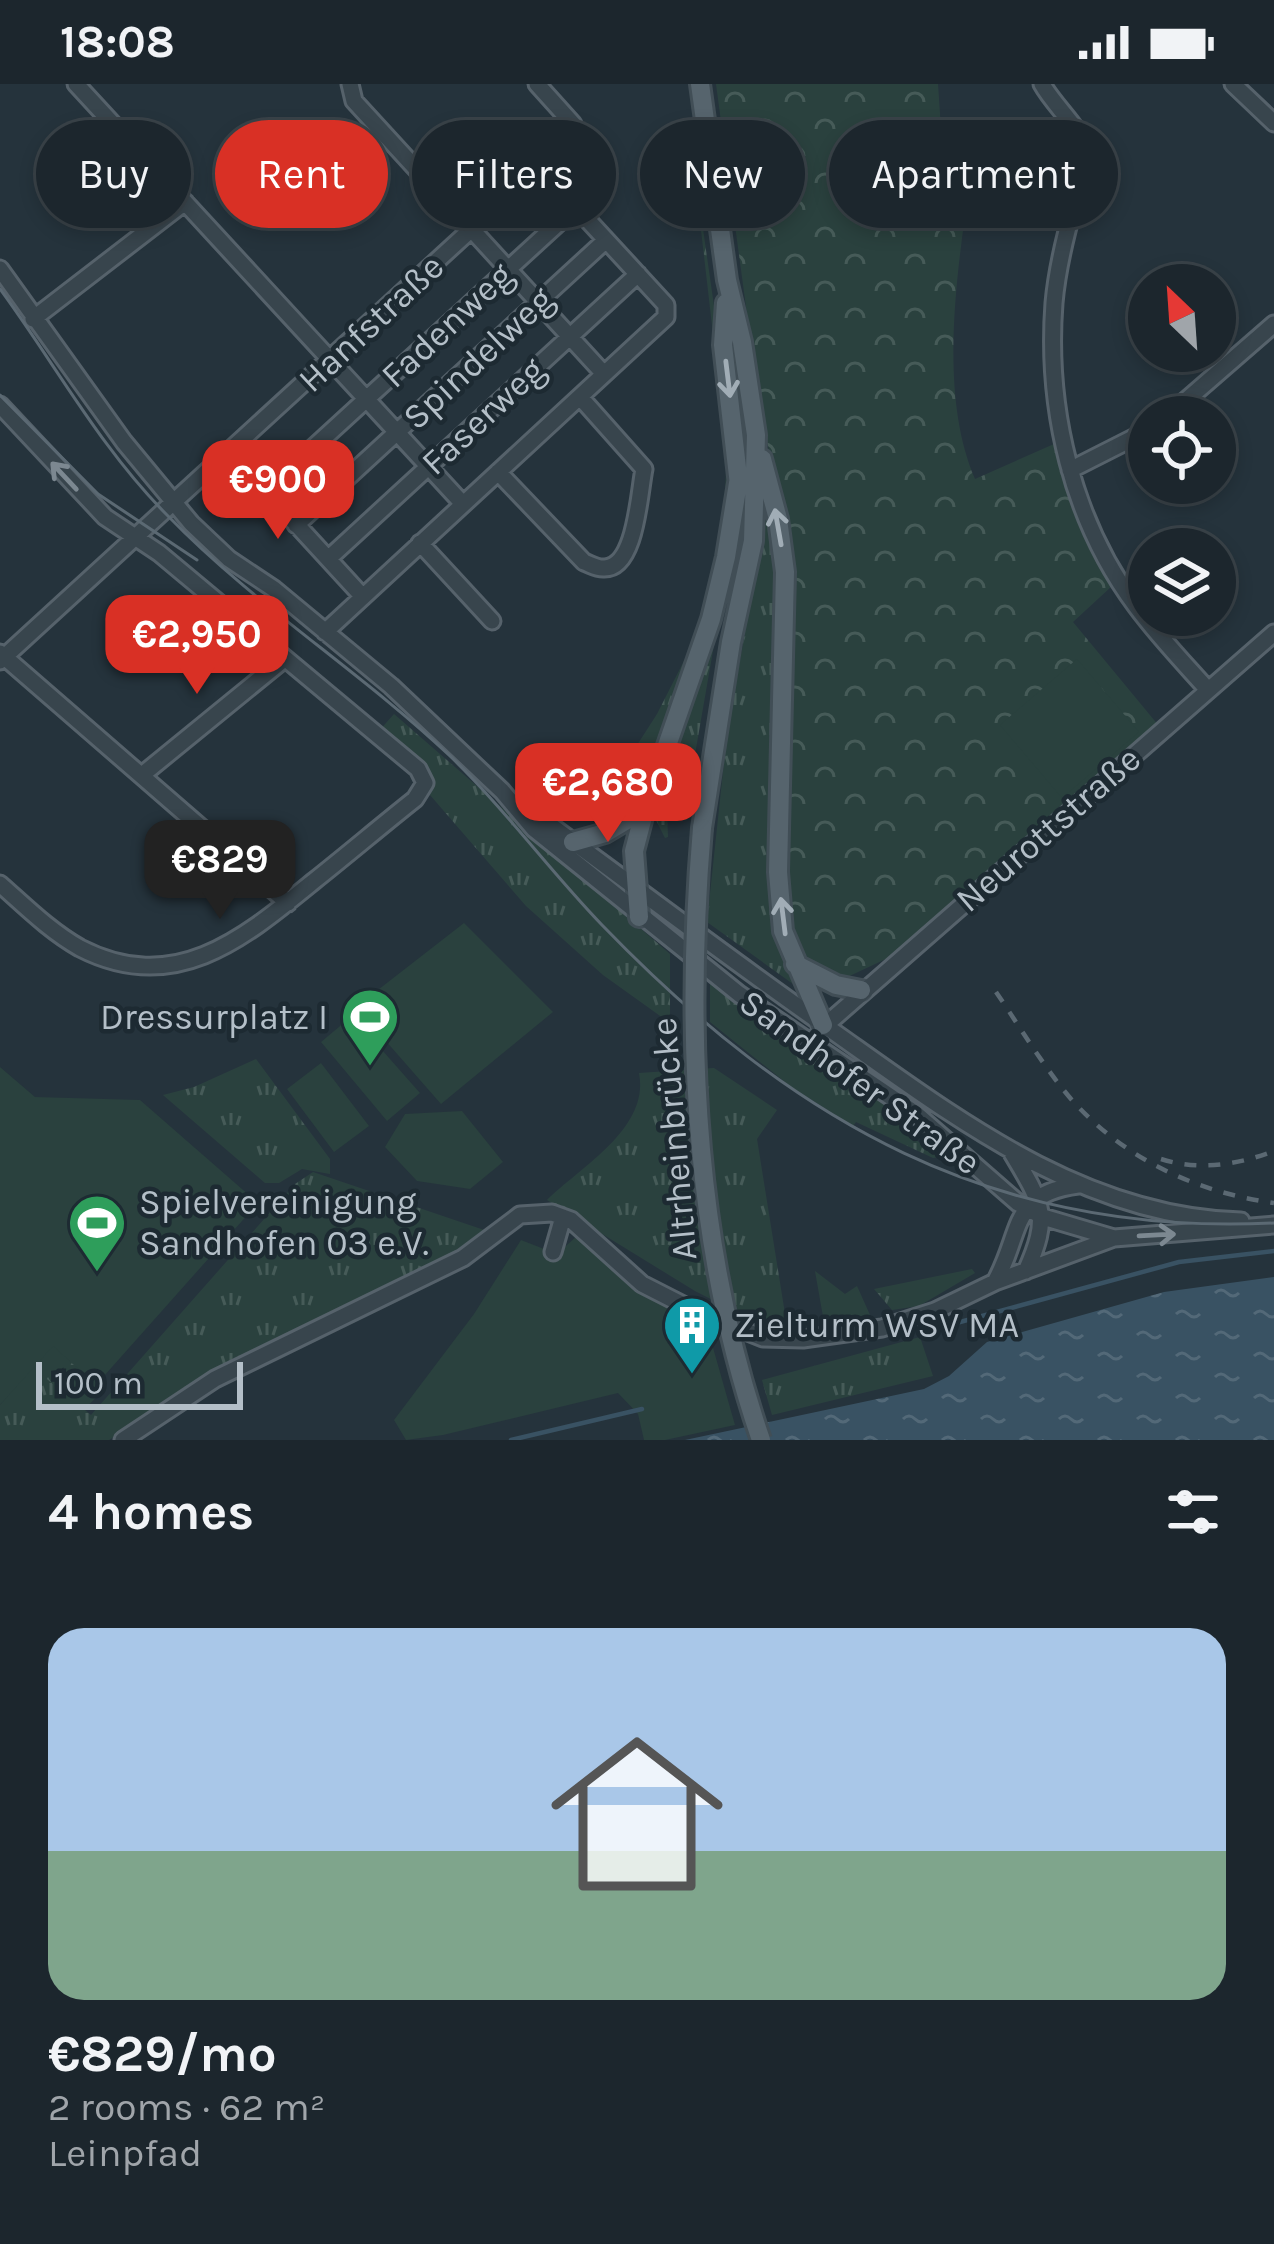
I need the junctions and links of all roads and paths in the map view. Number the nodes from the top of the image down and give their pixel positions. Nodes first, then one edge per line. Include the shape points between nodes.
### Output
1 (76, 84) edge
2 (350, 84) edge
3 (537, 84) edge
4 (700, 84) edge
5 (1042, 84) edge
6 (1233, 84) edge
7 (109, 120) edge
8 (569, 120) edge
9 (1274, 123) edge
10 (191, 209) edge
11 (151, 228) edge
12 (553, 228) edge
13 (595, 228) edge
14 (471, 230) junction
15 (606, 240) junction
16 (0, 269) edge
17 (507, 269) junction
18 (638, 274) junction
19 (727, 280) junction
20 (538, 303) junction
21 (33, 319) junction
22 (1274, 324) edge
23 (569, 337) junction
24 (331, 361) junction
25 (604, 374) junction
26 (1191, 396) edge
27 (580, 397) junction
28 (366, 399) junction
29 (0, 406) edge
30 (397, 432) junction
31 (756, 436) junction
32 (1128, 441) edge
33 (231, 453) junction
34 (428, 466) junction
35 (1070, 470) junction
36 (498, 472) junction
37 (739, 476) junction
38 (266, 491) junction
39 (174, 504) junction
40 (464, 504) junction
41 (296, 525) junction
42 (136, 537) junction
43 (420, 543) junction
44 (328, 559) junction
45 (740, 589) junction
46 (363, 597) junction
47 (492, 621) dead end
48 (325, 632) junction
49 (1274, 633) edge
50 (2, 657) edge
51 (284, 660) junction
52 (1208, 690) junction
53 (142, 775) junction
54 (502, 790) junction
55 (645, 809) junction
56 (573, 842) junction
57 (0, 884) edge
58 (634, 887) junction
59 (288, 903) junction
60 (639, 917) junction
61 (795, 964) junction
62 (861, 990) junction
63 (823, 1025) junction
64 (811, 1043) junction
65 (1011, 1151) junction
66 (1081, 1185) junction
67 (1031, 1202) junction
68 (1043, 1216) junction
69 (563, 1217) junction
70 (1274, 1223) edge
71 (1114, 1238) junction
72 (553, 1252) dead end
73 (1026, 1271) junction
74 (995, 1282) junction
75 (123, 1440) edge
76 (761, 1440) edge

1 - 7 street
2 - 14 street via 354,101
3 - 8 street, Hanfstraße
4 - 19 main road
5 - 35 street via 1088,161 1054,301 1052,363
6 - 9 street
10 - 24 street
11 - 21 street
12 - 17 street, Fadenweg
13 - 15 street
14 - 17 street
14 - 24 street, Hanfstraße
15 - 18 street
15 - 20 street, Spindelweg
16 - 21 street, Sandhofer Straße
17 - 20 street
17 - 28 street, Fadenweg
18 - 23 street, Faserweg
18 - 25 street via 668,311
19 - 31 main road
19 -> 37 main road via 723,345
20 - 23 street
20 - 30 street, Spindelweg
21 - 39 street, Sandhofer Straße
22 - 26 street
23 - 25 street
23 - 34 street, Faserweg
24 - 28 street
24 - 33 street, Hanfstraße
25 - 27 street
27 - 36 street
27 - 36 street via 644,469 630,544 618,563 604,569 584,562
28 - 30 street
28 - 38 street, Fadenweg
42 -> 29 street via 90,504
30 - 34 street
30 - 41 street, Spindelweg
31 - 45 main road via 753,541
61 -> 31 main road via 778,872 785,572
32 - 35 street
33 - 38 street
33 - 39 street, Hanfstraße
34 - 40 street
34 - 44 street, Faserweg
35 - 52 street via 1113,571
36 - 40 street
37 - 45 main road
37 - 55 main road via 711,619
38 - 41 street
39 - 42 street
39 - 48 street, Sandhofer Straße via 229,559
40 - 43 street
41 - 44 street
42 - 50 street
42 - 51 street
43 - 46 street
43 - 47 street
44 - 46 street
45 - 76 main road, Altrheinbrücke, bridge via 702,828 694,987 703,1151 723,1294
46 - 48 street
48 - 54 street, Sandhofer Straße
49 - 52 street, Neurottstraße
50 - 53 street
51 - 53 street
51 - 59 street via 425,783
52 - 62 street, Neurottstraße
53 - 59 street
54 - 56 street, Sandhofer Straße
54 - 60 street, Sandhofer Straße via 534,829
55 - 56 main road
55 - 58 main road
56 - 58 street, Sandhofer Straße
57 - 59 street via 49,928 116,962 191,961 220,952
58 - 60 main road
58 - 63 street, Sandhofer Straße
60 - 64 street, Sandhofer Straße
61 - 62 main road
61 - 63 main road
62 - 63 street, Neurottstraße
63 - 64 street, Neurottstraße
63 - 65 street, Sandhofer Straße
64 - 67 street, Sandhofer Straße
65 - 66 street, Sandhofer Straße
65 - 67 street
66 - 67 street
66 - 70 street, Sandhofer Straße via 1180,1216
67 - 68 street
67 - 74 street
68 - 71 street, Sandhofer Straße
68 - 73 street
69 - 72 street
69 - 74 street via 642,1284 763,1338 882,1328
69 - 75 street via 520,1215 464,1258 215,1378
71 -> 70 street, Sandhofer Straße
71 - 73 street
73 - 74 street

